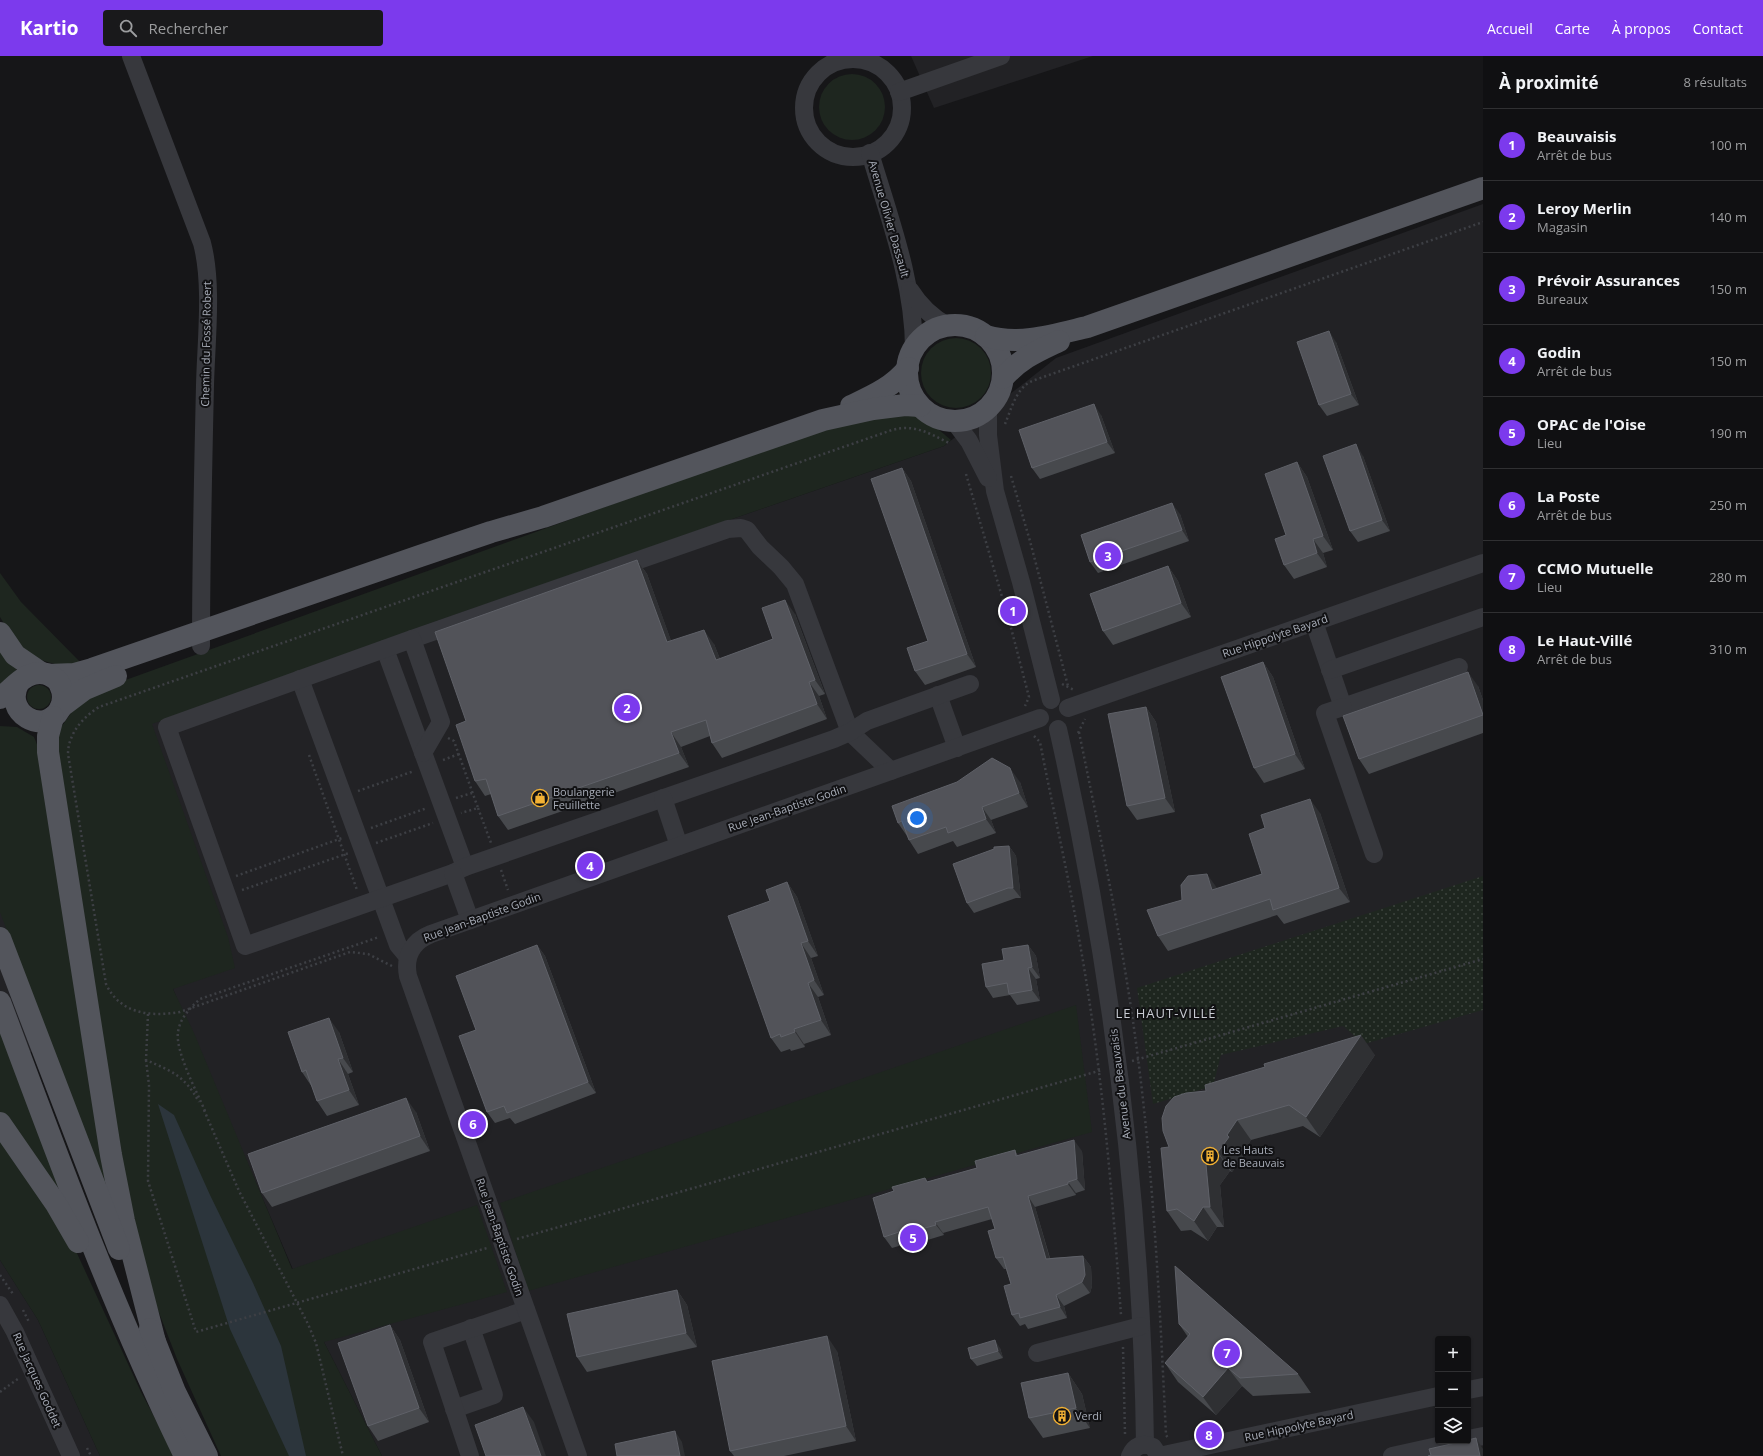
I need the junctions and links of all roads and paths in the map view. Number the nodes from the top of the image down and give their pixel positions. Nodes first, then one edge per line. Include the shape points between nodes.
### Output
1 (131, 56) edge
2 (1001, 56) edge
3 (834, 59) edge
4 (899, 92) junction
5 (870, 153) junction
6 (1483, 188) edge
7 (1483, 222) edge
8 (908, 285) junction
9 (948, 326) junction
10 (1087, 327) junction
11 (986, 336) junction
12 (911, 358) junction
13 (1003, 378) junction
14 (1032, 381) dead end
15 (920, 406) junction
16 (988, 408) junction
17 (823, 420) junction
18 (954, 421) junction
19 (964, 467) dead end
20 (1010, 475) dead end
21 (995, 491) junction
22 (1483, 563) edge
23 (1483, 617) edge
24 (1314, 622) junction
25 (0, 634) edge
26 (201, 639) junction
27 (412, 639) junction
28 (385, 649) junction
29 (1459, 667) dead end
30 (1330, 670) junction
31 (44, 674) junction
32 (300, 679) junction
33 (19, 682) junction
34 (970, 684) dead end
35 (1068, 686) dead end
36 (938, 695) junction
37 (0, 698) edge
38 (1051, 700) junction
39 (1343, 707) junction
40 (1068, 708) junction
41 (57, 712) junction
42 (0, 715) edge
43 (24, 717) junction
44 (1034, 721) junction
45 (1058, 729) junction
46 (850, 732) junction
47 (957, 748) junction
48 (308, 750) dead end
49 (459, 754) dead end
50 (426, 759) junction
51 (891, 771) junction
52 (343, 796) junction
53 (663, 798) junction
54 (326, 802) junction
55 (680, 846) junction
56 (1374, 854) dead end
57 (459, 870) junction
58 (381, 899) junction
59 (362, 905) junction
60 (470, 920) junction
61 (0, 938) edge
62 (408, 957) junction
63 (1483, 959) edge
64 (0, 1002) edge
65 (148, 1014) dead end
66 (146, 1060) junction
67 (1119, 1065) junction
68 (1098, 1071) junction
69 (0, 1123) edge
70 (503, 1244) junction
71 (298, 1303) junction
72 (0, 1305) edge
73 (526, 1310) junction
74 (1141, 1326) junction
75 (471, 1328) junction
76 (1123, 1330) junction
77 (155, 1342) junction
78 (1037, 1353) dead end
79 (139, 1359) junction
80 (21, 1377) dead end
81 (1483, 1387) edge
82 (1471, 1389) edge
83 (0, 1392) edge
84 (1435, 1397) edge
85 (454, 1409) junction
86 (1483, 1436) edge
87 (1471, 1438) edge
88 (1119, 1441) dead end
89 (1446, 1444) edge
90 (1145, 1445) junction
91 (71, 1456) edge
92 (185, 1456) edge
93 (206, 1456) edge
94 (343, 1456) edge
95 (470, 1456) edge
96 (578, 1456) edge
97 (1130, 1456) edge
98 (1159, 1456) edge
99 (1392, 1456) edge

1 - 26 street, Chemin du Fossé Robert via 205,255 207,301
2 - 4 street
3 - 4 street via 858,60 873,64 886,73
3 - 5 street via 810,85 804,105 807,125 814,138 830,151 850,156
4 - 5 street via 901,107 897,128 883,146
5 - 8 street, Avenue Olivier Dassault
6 - 10 main road
7 - 14 path
8 - 9 street, Avenue Olivier Dassault via 925,310
8 - 12 street, Avenue Olivier Dassault via 914,326
9 - 11 main road via 968,327
9 - 12 main road via 928,334
10 - 11 main road via 1018,340 999,340
10 - 13 main road via 1023,359
11 - 13 main road via 998,352
12 - 15 main road via 910,388
12 - 17 main road via 899,379 888,387
13 - 16 main road via 997,397
15 - 17 main road via 900,405
15 - 18 main road via 935,417
16 - 18 main road via 972,418
16 - 21 street via 988,435
17 - 26 main road
18 - 21 street via 969,441
19 - 44 path via 1029,697 1025,707
20 - 35 path
21 - 38 street
22 - 24 street, Rue Hippolyte Bayard
23 - 30 street
24 - 30 street
24 - 40 street, Rue Hippolyte Bayard
25 - 31 main road via 16,655
26 - 31 main road via 85,672
26 - 41 main road via 80,692
27 - 28 street
27 - 46 street via 728,529 741,528 750,533 795,584
27 - 50 street via 441,722
28 - 32 street
28 - 50 street
29 - 39 street
30 - 39 street
31 - 33 main road via 28,675
31 - 41 main road via 57,680 62,688 63,697
32 - 52 street
32 - 59 street via 167,727 245,946
33 - 37 main road
33 - 43 main road via 15,691 15,701
34 - 36 street
36 - 46 street via 866,721
36 - 47 street
38 - 40 street via 1061,701
38 - 44 street via 1045,703
39 - 56 street via 1325,713
40 - 45 street via 1068,721
41 - 43 main road via 45,721
41 - 77 main road via 48,736 48,752 111,1154 124,1221
42 - 43 main road
44 - 45 street
44 - 47 street, Rue Jean-Baptiste Godin
44 - 68 path via 1031,734 1040,742 1080,945
45 - 67 street, Avenue du Beauvaisis via 1088,871
46 - 51 street
46 - 53 street
47 - 51 street, Rue Jean-Baptiste Godin
48 - 54 path
49 - 50 path
50 - 52 path
50 - 57 street
51 - 55 street, Rue Jean-Baptiste Godin
52 - 54 path
52 - 58 street
53 - 55 street
53 - 57 street
54 - 59 path
55 - 60 street, Rue Jean-Baptiste Godin
57 - 58 street
57 - 60 street
58 - 59 street
58 - 62 street via 398,945
60 - 62 street, Rue Jean-Baptiste Godin via 424,937 414,945
61 - 77 main road
62 - 70 street, Rue Jean-Baptiste Godin via 408,976
63 - 67 path
64 - 79 main road via 72,1196
65 - 66 path
66 - 71 path via 174,1072 194,1093 205,1111 256,1226
66 - 71 path via 149,1086 148,1180 196,1332
67 - 68 path
67 - 74 street, Avenue du Beauvaisis via 1135,1224
68 - 70 path
68 - 76 path via 1111,1184
69 - 79 main road via 66,1220 118,1324
70 - 71 path
70 - 73 street, Rue Jean-Baptiste Godin
71 - 94 path via 316,1343
72 - 91 street, Rue Jacques Goddet via 15,1332
73 - 75 street
73 - 96 street, Rue Jean-Baptiste Godin
74 - 76 street
74 - 90 street, Avenue du Beauvaisis
75 - 85 street via 432,1342
75 - 85 street via 494,1396
76 - 78 street
76 - 88 path via 1125,1434
77 - 93 main road via 175,1392
79 - 92 main road
80 - 83 path
81 - 82 street
84 - 98 street, Rue Hippolyte Bayard
85 - 95 street
86 - 87 street
89 - 99 street
90 - 97 street via 1135,1448
90 - 98 street via 1155,1449

